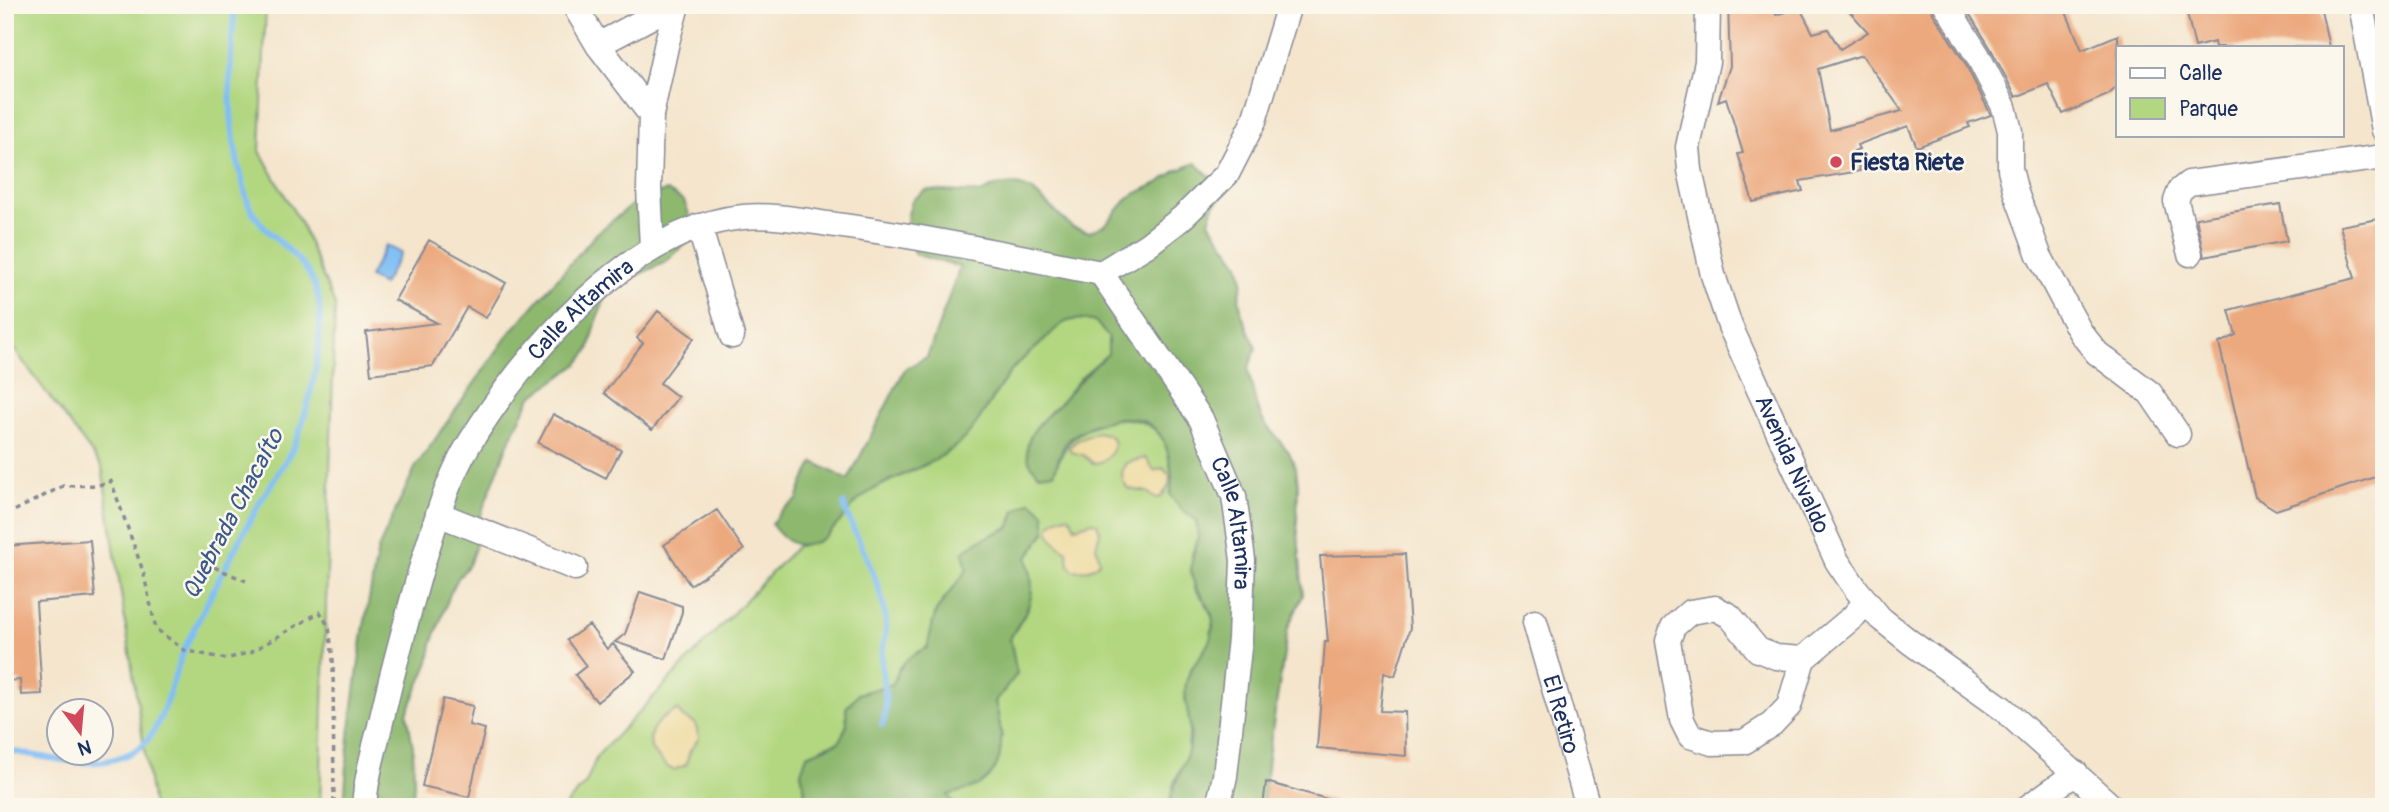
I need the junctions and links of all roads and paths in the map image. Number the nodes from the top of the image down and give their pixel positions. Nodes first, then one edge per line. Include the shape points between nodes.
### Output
1 (575, 5) edge
2 (675, 5) edge
3 (1289, 5) edge
4 (1708, 5) edge
5 (1946, 5) edge
6 (2361, 5) edge
7 (598, 45) junction
8 (651, 115) junction
9 (2384, 130) edge
10 (2384, 157) edge
11 (699, 226) junction
12 (652, 247) junction
13 (2190, 254) dead end
14 (1101, 273) junction
15 (732, 336) dead end
16 (2178, 434) dead end
17 (438, 514) junction
18 (6, 515) edge
19 (208, 564) dead end
20 (575, 568) dead end
21 (247, 581) dead end
22 (1867, 601) junction
23 (1535, 622) dead end
24 (1803, 659) junction
25 (2076, 773) junction
26 (334, 807) edge
27 (364, 807) edge
28 (1218, 807) edge
29 (1588, 807) edge
30 (2028, 807) edge
31 (2112, 807) edge

1 - 7 street
2 - 7 street
2 - 8 street
3 - 14 street via 1254,121 1227,174 1182,218
4 - 22 street, Avenida Nivaldo via 1707,62 1688,146 1713,275 1730,326 1815,516 1837,561
5 - 16 street via 2004,107 2016,193 2039,255 2066,306 2097,353 2150,393
6 - 9 street
7 - 8 street
8 - 12 street
10 - 13 street via 2189,183 2176,201
11 - 12 street, Calle Altamira
11 - 14 street, Calle Altamira via 746,217 798,220
11 - 15 street
12 - 17 street, Calle Altamira via 607,279 557,328 509,387 468,445
14 - 28 street, Calle Altamira via 1201,419 1234,496 1243,560 1240,626
17 - 20 street
17 - 27 street, Calle Altamira via 398,649
18 - 26 path via 63,486 111,481 143,571 156,629 184,650 226,659 251,652 320,612 329,627 333,660
19 - 21 path
22 - 24 street
22 - 25 street, Avenida Nivaldo via 1880,618 2002,708
23 - 29 street, El Retiro
24 - 24 street via 1758,650 1730,616 1715,608 1690,612 1673,627 1668,641 1682,720 1690,736 1712,743 1744,741 1772,724 1789,706
25 - 30 street
25 - 31 street, Avenida Nivaldo

